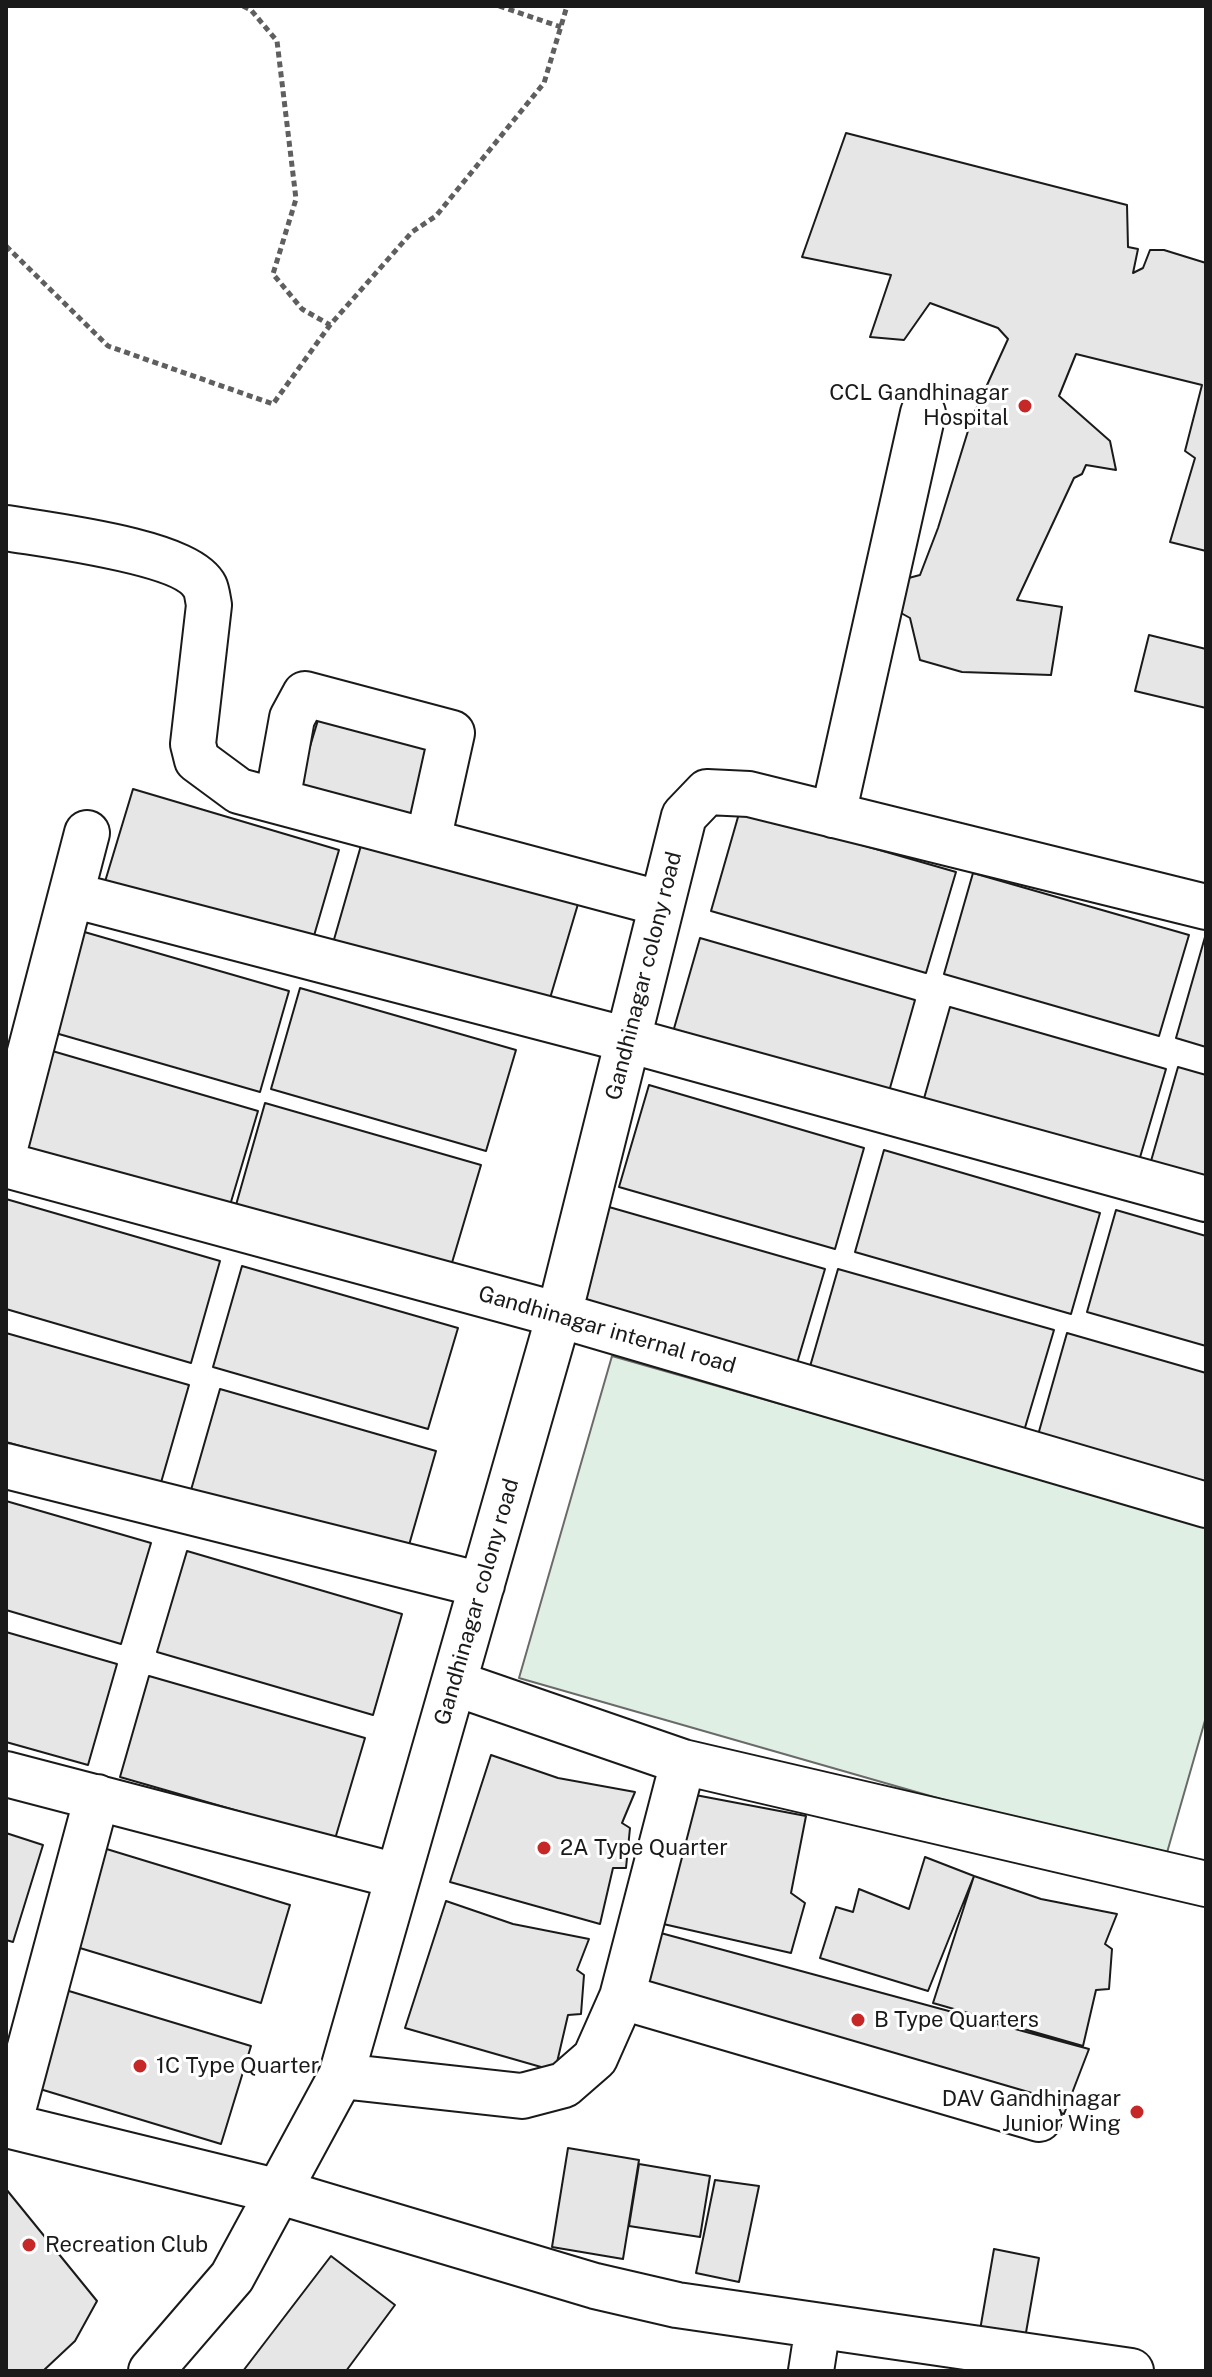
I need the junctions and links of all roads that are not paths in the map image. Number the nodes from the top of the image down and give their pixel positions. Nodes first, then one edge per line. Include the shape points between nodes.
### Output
1 (923, 413) dead end
2 (6, 528) edge
3 (277, 801) junction
4 (833, 815) junction
5 (87, 833) dead end
6 (428, 841) junction
7 (72, 895) junction
8 (659, 903) junction
9 (1206, 907) edge
10 (628, 1040) junction
11 (6, 1144) edge
12 (6, 1165) edge
13 (1206, 1199) edge
14 (559, 1315) junction
15 (6, 1466) edge
16 (1206, 1505) edge
17 (482, 1585) junction
18 (454, 1683) junction
19 (683, 1762) junction
20 (6, 1774) edge
21 (97, 1797) junction
22 (397, 1876) junction
23 (1206, 1884) edge
24 (622, 1997) junction
25 (341, 2076) junction
26 (1039, 2119) dead end
27 (7, 2125) edge
28 (280, 2192) junction
29 (818, 2326) junction
30 (151, 2371) edge
31 (811, 2371) edge
32 (1131, 2371) edge

1 - 4 street
2 - 3 street via 156,556 188,570 205,586 209,605 193,744 197,760 239,791
3 - 6 street
3 - 6 street via 298,706 305,694 333,699 452,733
4 - 8 street, Gandhinagar colony road via 749,794 707,792 684,816
4 - 9 street
5 - 7 street
6 - 8 street
7 - 10 street
7 - 11 street
8 - 10 street, Gandhinagar colony road
10 - 13 street
10 - 14 street, Gandhinagar colony road
12 - 14 street, Gandhinagar internal road
14 - 16 street, Gandhinagar internal road
14 - 17 street, Gandhinagar colony road
15 - 17 street
17 - 18 street, Gandhinagar colony road
18 - 19 street
18 - 22 street, Gandhinagar colony road
19 - 23 street
19 - 24 street
20 - 21 street
21 - 22 street
21 - 27 street
22 - 25 street, Gandhinagar colony road
24 - 25 street via 595,2058 564,2085 522,2096
24 - 26 street
25 - 28 street, Gandhinagar colony road
27 - 28 street
28 - 29 street via 595,2286 677,2305
28 - 30 street, Gandhinagar colony road via 232,2277
29 - 31 street
29 - 32 street

